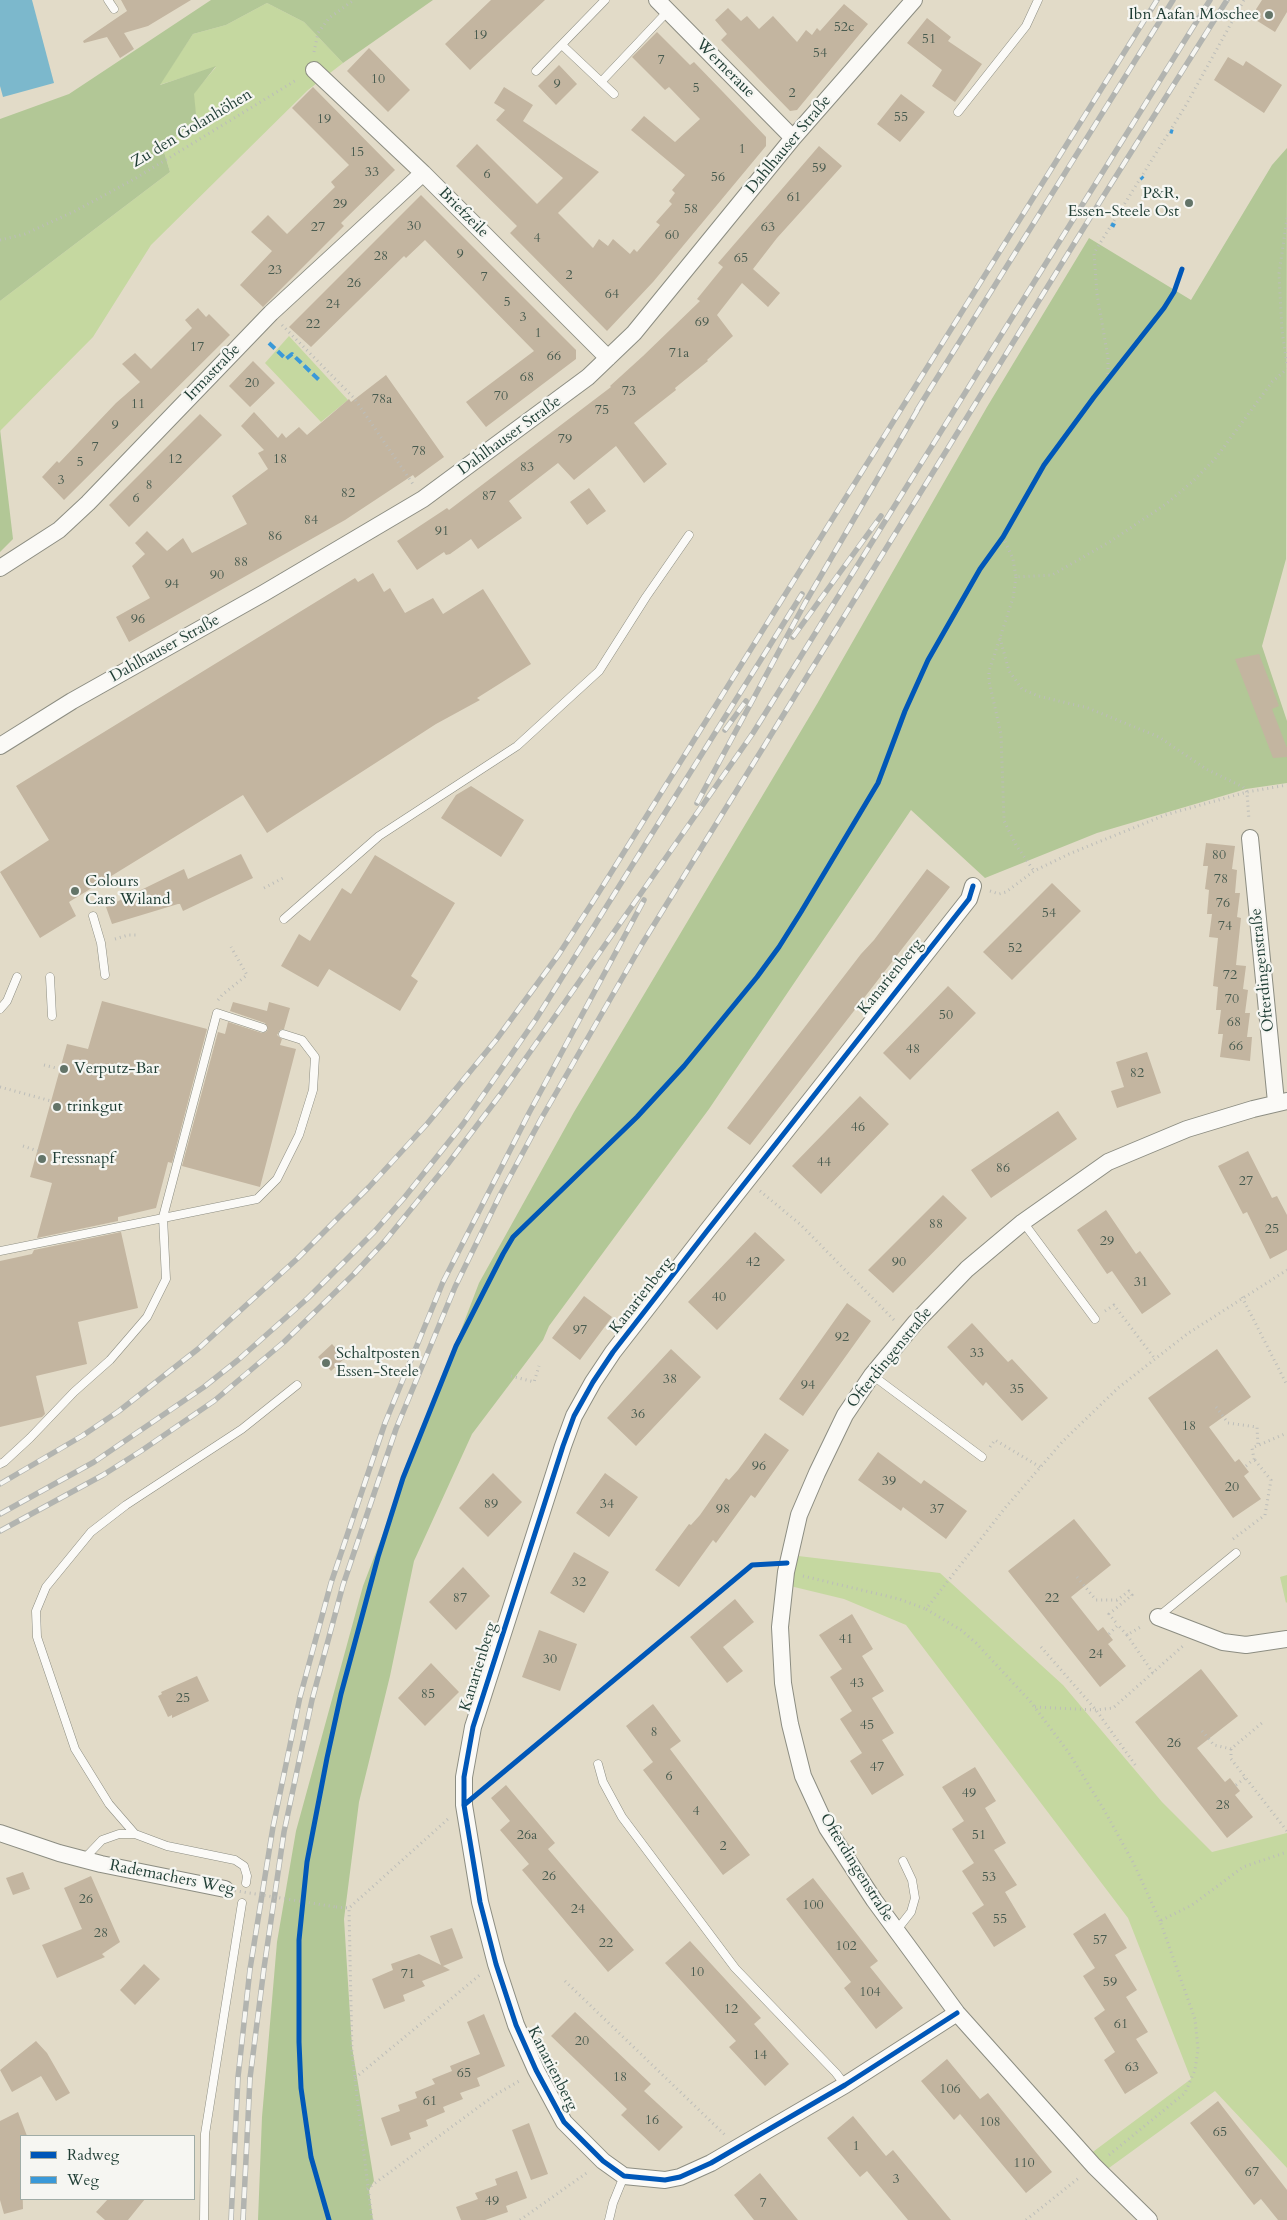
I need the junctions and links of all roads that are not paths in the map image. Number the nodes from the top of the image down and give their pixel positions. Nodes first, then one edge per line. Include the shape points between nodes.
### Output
1 (108, 0) edge
2 (605, 0) edge
3 (914, 0) edge
4 (1038, 0) edge
5 (662, 6) edge
6 (114, 9) dead end
7 (562, 45) junction
8 (314, 70) road end
9 (536, 71) dead end
10 (602, 82) junction
11 (614, 94) dead end
12 (958, 112) dead end
13 (793, 138) junction
14 (424, 173) junction
15 (608, 358) junction
16 (689, 535) dead end
17 (0, 568) edge
18 (0, 746) edge
19 (1250, 838) road end
20 (973, 886) road end
21 (93, 916) dead end
22 (284, 919) dead end
23 (105, 975) dead end
24 (17, 976) dead end
25 (50, 977) dead end
26 (0, 1009) edge
27 (52, 1016) dead end
28 (263, 1028) dead end
29 (283, 1034) dead end
30 (1282, 1102) edge
31 (163, 1217) junction
32 (1023, 1222) junction
33 (0, 1251) edge
34 (1095, 1319) road end
35 (872, 1376) junction
36 (297, 1385) dead end
37 (982, 1457) road end
38 (0, 1464) edge
39 (1236, 1553) road end
40 (1158, 1617) joint
41 (1287, 1639) edge
42 (598, 1764) dead end
43 (0, 1833) edge
44 (135, 1834) junction
45 (84, 1859) junction
46 (903, 1860) dead end
47 (246, 1883) dead end
48 (225, 1890) road end
49 (242, 1903) dead end
50 (896, 1931) junction
51 (957, 2013) junction
52 (845, 2085) junction
53 (624, 2176) junction
54 (204, 2220) edge
55 (609, 2220) edge
56 (1149, 2220) edge

1 - 6 lane
2 - 7 lane
3 - 13 street, Dahlhauser Straße
4 - 12 lane via 1026,26
5 - 10 lane
5 - 13 street, Werneraue
7 - 9 lane
7 - 10 lane
8 - 14 street, Briefzeile
10 - 11 lane
13 - 15 street, Dahlhauser Straße via 658,305
14 - 15 street, Briefzeile
14 - 17 street, Irmastraße via 271,313 88,503 59,530
15 - 18 street, Dahlhauser Straße via 566,394 423,499 72,701
16 - 22 lane via 599,671 517,746 379,836
19 - 30 street, Ofterdingenstraße
20 - 53 street, Kanarienberg via 969,899 613,1352 593,1382 574,1416 473,1728 464,1778 464,1805 480,1902 516,2025 564,2122 603,2161
21 - 23 lane
24 - 26 lane via 7,1001
25 - 27 lane
28 - 31 lane via 217,1014
29 - 31 lane via 302,1040 314,1057 312,1090 299,1136 277,1179 257,1198
30 - 32 street, Ofterdingenstraße via 1187,1129 1108,1162
31 - 33 lane
31 - 38 lane via 166,1279 147,1317 110,1360
32 - 34 lane
32 - 35 street, Ofterdingenstraße via 968,1269 906,1334
35 - 37 lane
35 - 50 street, Ofterdingenstraße via 845,1415 799,1515 786,1572 780,1627 782,1675 803,1776 827,1828
36 - 44 lane via 242,1430 126,1505 91,1532 46,1587 36,1610 38,1637 75,1749 109,1804
39 - 40 lane
40 - 41 street via 1222,1642 1246,1645
42 - 52 lane via 603,1782 622,1816 735,1968
43 - 45 street, Rademachers Weg
44 - 45 lane via 118,1834 102,1840
44 - 47 lane via 167,1846 235,1860 244,1866
45 - 48 street, Rademachers Weg
46 - 50 lane via 912,1880 915,1898 911,1912
49 - 54 lane via 205,2134
50 - 51 street, Ofterdingenstraße
51 - 52 street, Kanarienberg
51 - 56 street, Ofterdingenstraße via 1094,2166
52 - 53 street, Kanarienberg via 739,2148 680,2177 652,2180
53 - 55 lane

